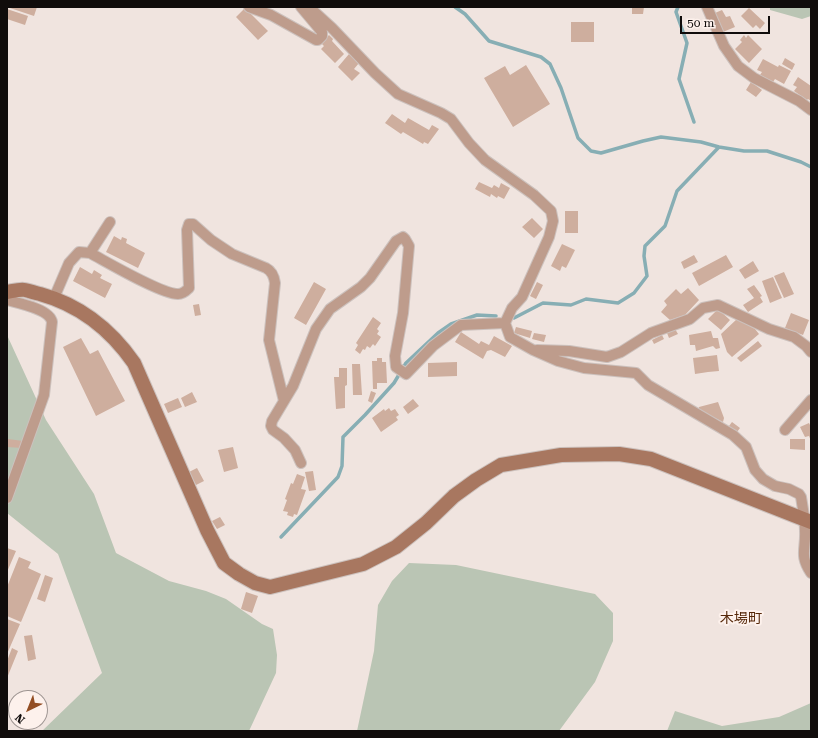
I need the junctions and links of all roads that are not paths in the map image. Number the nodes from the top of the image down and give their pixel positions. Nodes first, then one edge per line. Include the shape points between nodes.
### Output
1 (250, 7) edge
2 (301, 7) edge
3 (309, 7) edge
4 (707, 7) edge
5 (811, 110) edge
6 (110, 222) dead end
7 (90, 253) junction
8 (7, 292) edge
9 (54, 298) junction
10 (7, 300) edge
11 (505, 323) junction
12 (534, 350) junction
13 (811, 352) edge
14 (811, 400) edge
15 (284, 401) junction
16 (785, 430) dead end
17 (301, 462) dead end
18 (7, 498) edge
19 (808, 521) edge
20 (811, 573) edge

1 - 2 street via 318,40 322,32
3 - 11 street via 398,94 441,112 485,160 534,195 551,211 553,221 549,237 522,297 512,308
4 - 5 street via 724,46 738,66 754,78
6 - 7 street
7 - 9 street via 79,252 69,263
7 - 15 street via 154,286 182,294 188,288 187,230 189,224 193,224 232,254 270,270 275,283 269,340
8 - 9 street via 25,290
9 - 19 street via 92,318 110,333 127,354 134,364 224,563 255,583 270,587 363,564 396,546 426,523 454,496 501,465 562,455 618,454 651,459
10 - 18 street via 47,314 52,317 52,322 44,395
11 - 12 street via 510,337
11 - 15 street via 461,325 433,346 406,374 396,368 395,356 403,313 409,246 403,237 396,241 361,288 330,309 306,350 293,386
12 - 13 street via 607,356 620,352 652,333 690,319 703,308 718,305 769,329 794,337
12 - 19 street via 558,361 584,368 636,373 648,385 733,435 746,447 755,470 763,479 775,486 790,489 801,497
14 - 16 street
15 - 17 street via 271,426 295,450
19 - 20 street via 803,553 806,566

